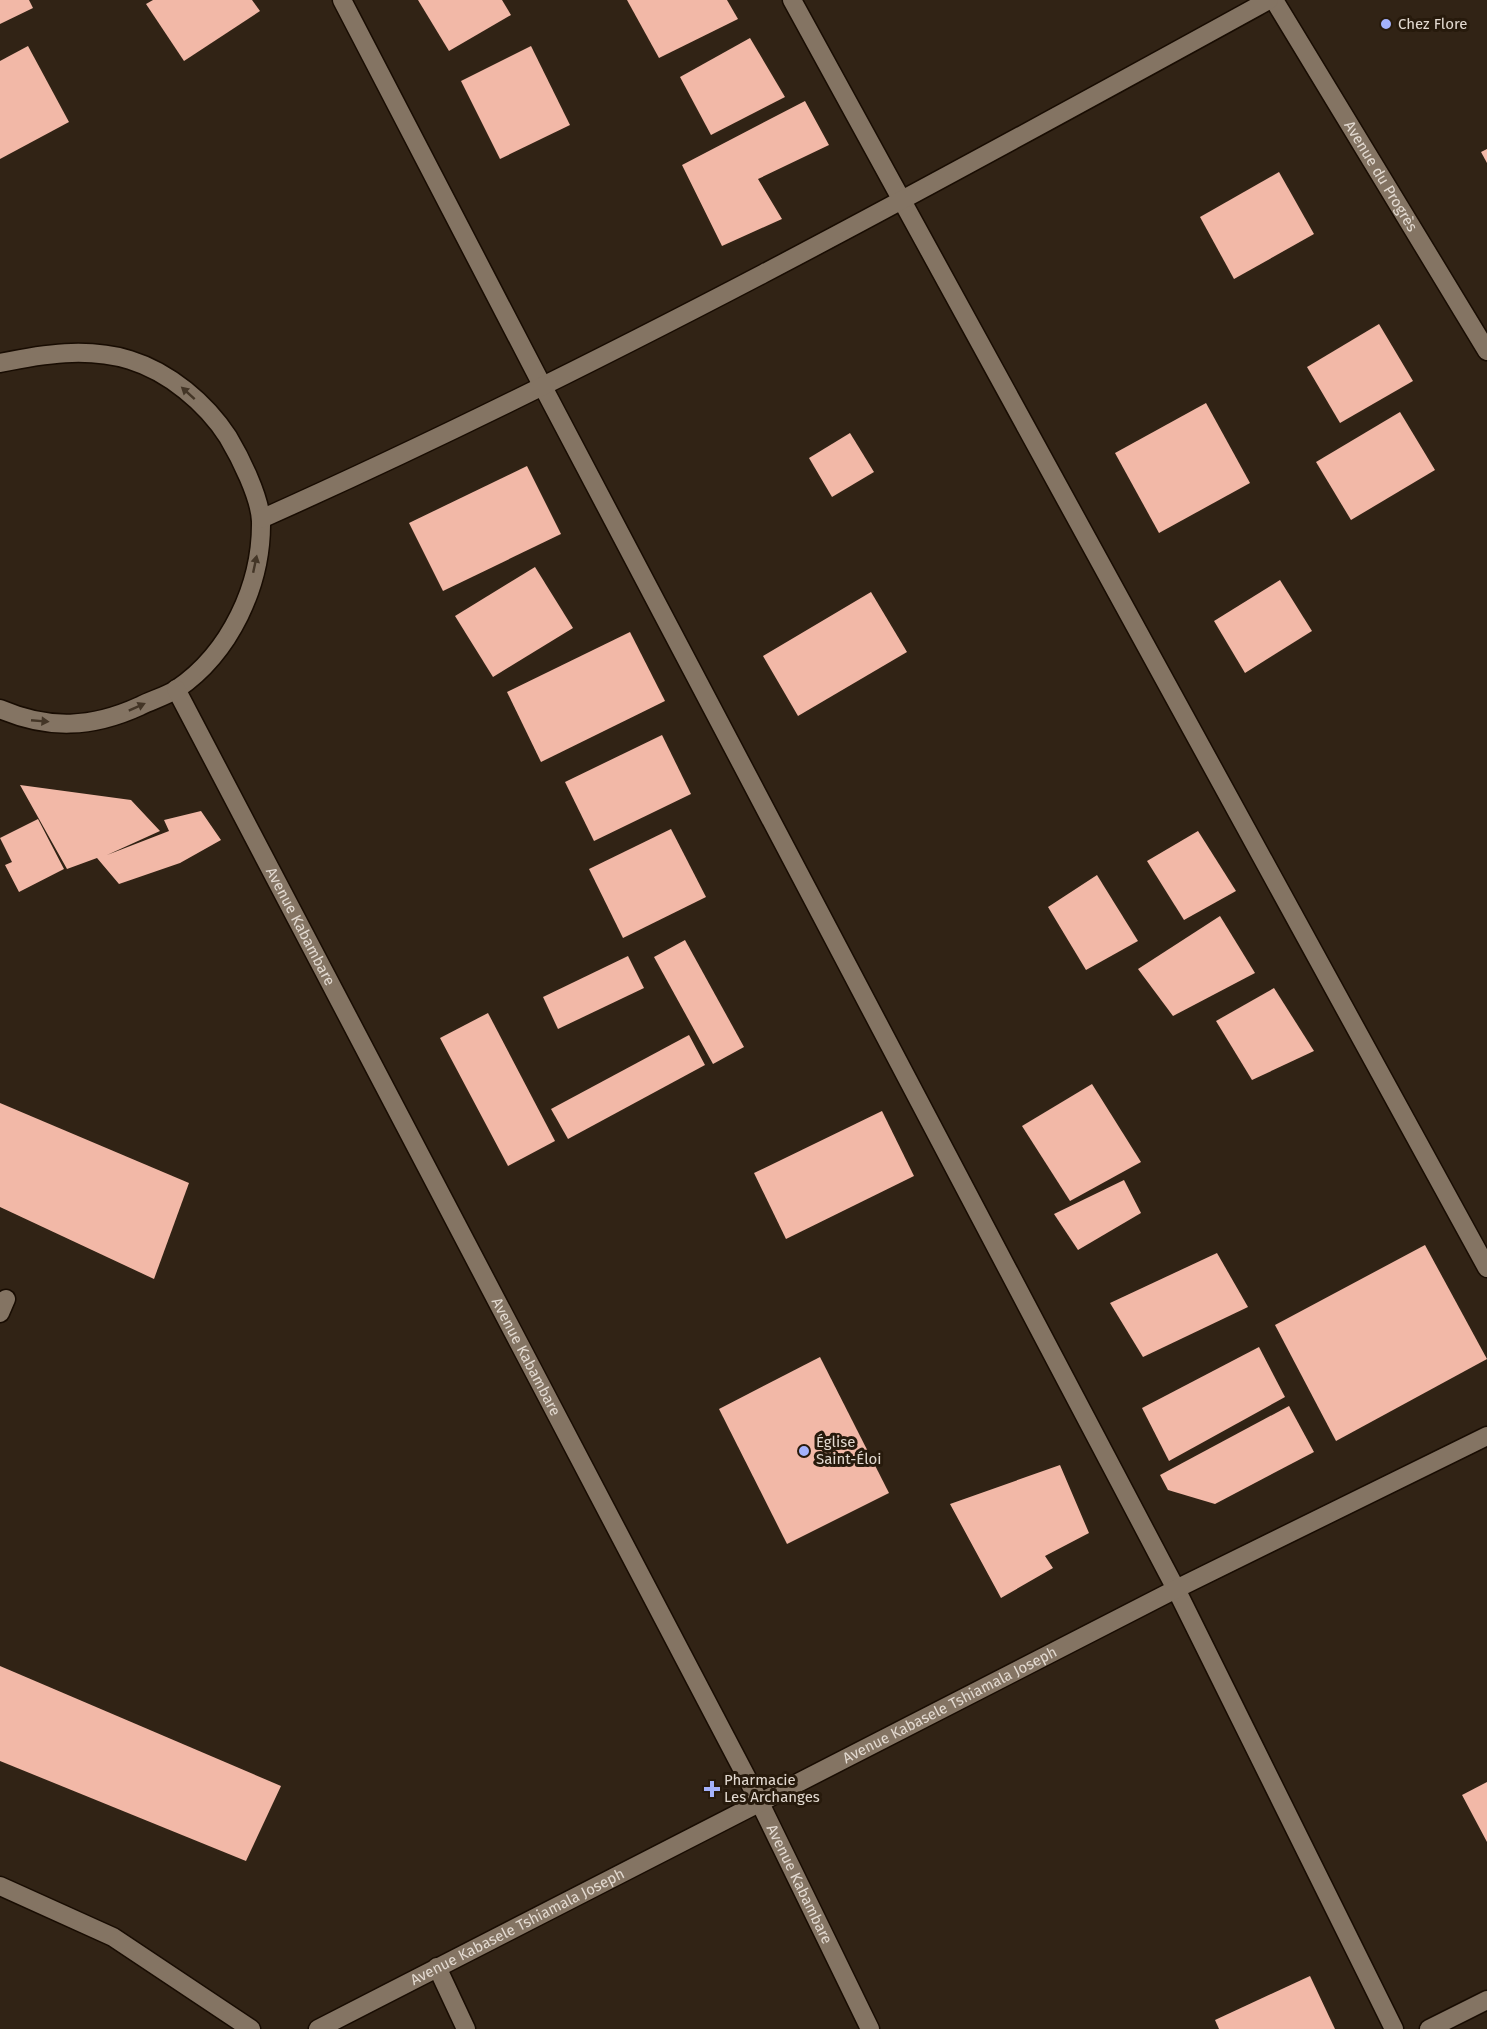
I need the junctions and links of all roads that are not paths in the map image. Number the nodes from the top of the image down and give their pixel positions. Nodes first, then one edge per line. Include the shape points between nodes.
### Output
1 (342, 0) edge
2 (792, 0) edge
3 (1269, 0) edge
4 (1274, 0) edge
5 (902, 202) junction
6 (1487, 351) edge
7 (0, 363) edge
8 (542, 385) junction
9 (261, 519) junction
10 (176, 689) junction
11 (0, 710) edge
12 (1487, 1268) edge
13 (1487, 1436) edge
14 (1176, 1588) junction
15 (759, 1802) junction
16 (0, 1886) edge
17 (437, 1967) junction
18 (1487, 2000) edge
19 (251, 2029) edge
20 (318, 2029) edge
21 (466, 2029) edge
22 (870, 2029) edge
23 (1394, 2029) edge
24 (1429, 2029) edge

1 - 8 street
2 - 5 street
3 - 5 street
4 - 6 street, Avenue du Progrès
5 - 8 street
5 - 12 street
9 -> 7 street via 243,462 216,418 177,383 131,360 80,352
8 - 9 street via 368,472
8 - 14 street
10 -> 9 street via 215,656 242,612 257,563
11 -> 10 street via 27,720 82,725 125,713
10 - 15 street, Avenue Kabambare
13 - 14 street, Avenue Kabasele Tshiamala Joseph
14 - 15 street, Avenue Kabasele Tshiamala Joseph
14 - 23 street
15 - 17 street, Avenue Kabasele Tshiamala Joseph
15 - 22 street, Avenue Kabambare
16 - 19 street via 113,1937
17 - 20 street, Avenue Kabasele Tshiamala Joseph
17 - 21 street
18 - 24 street

